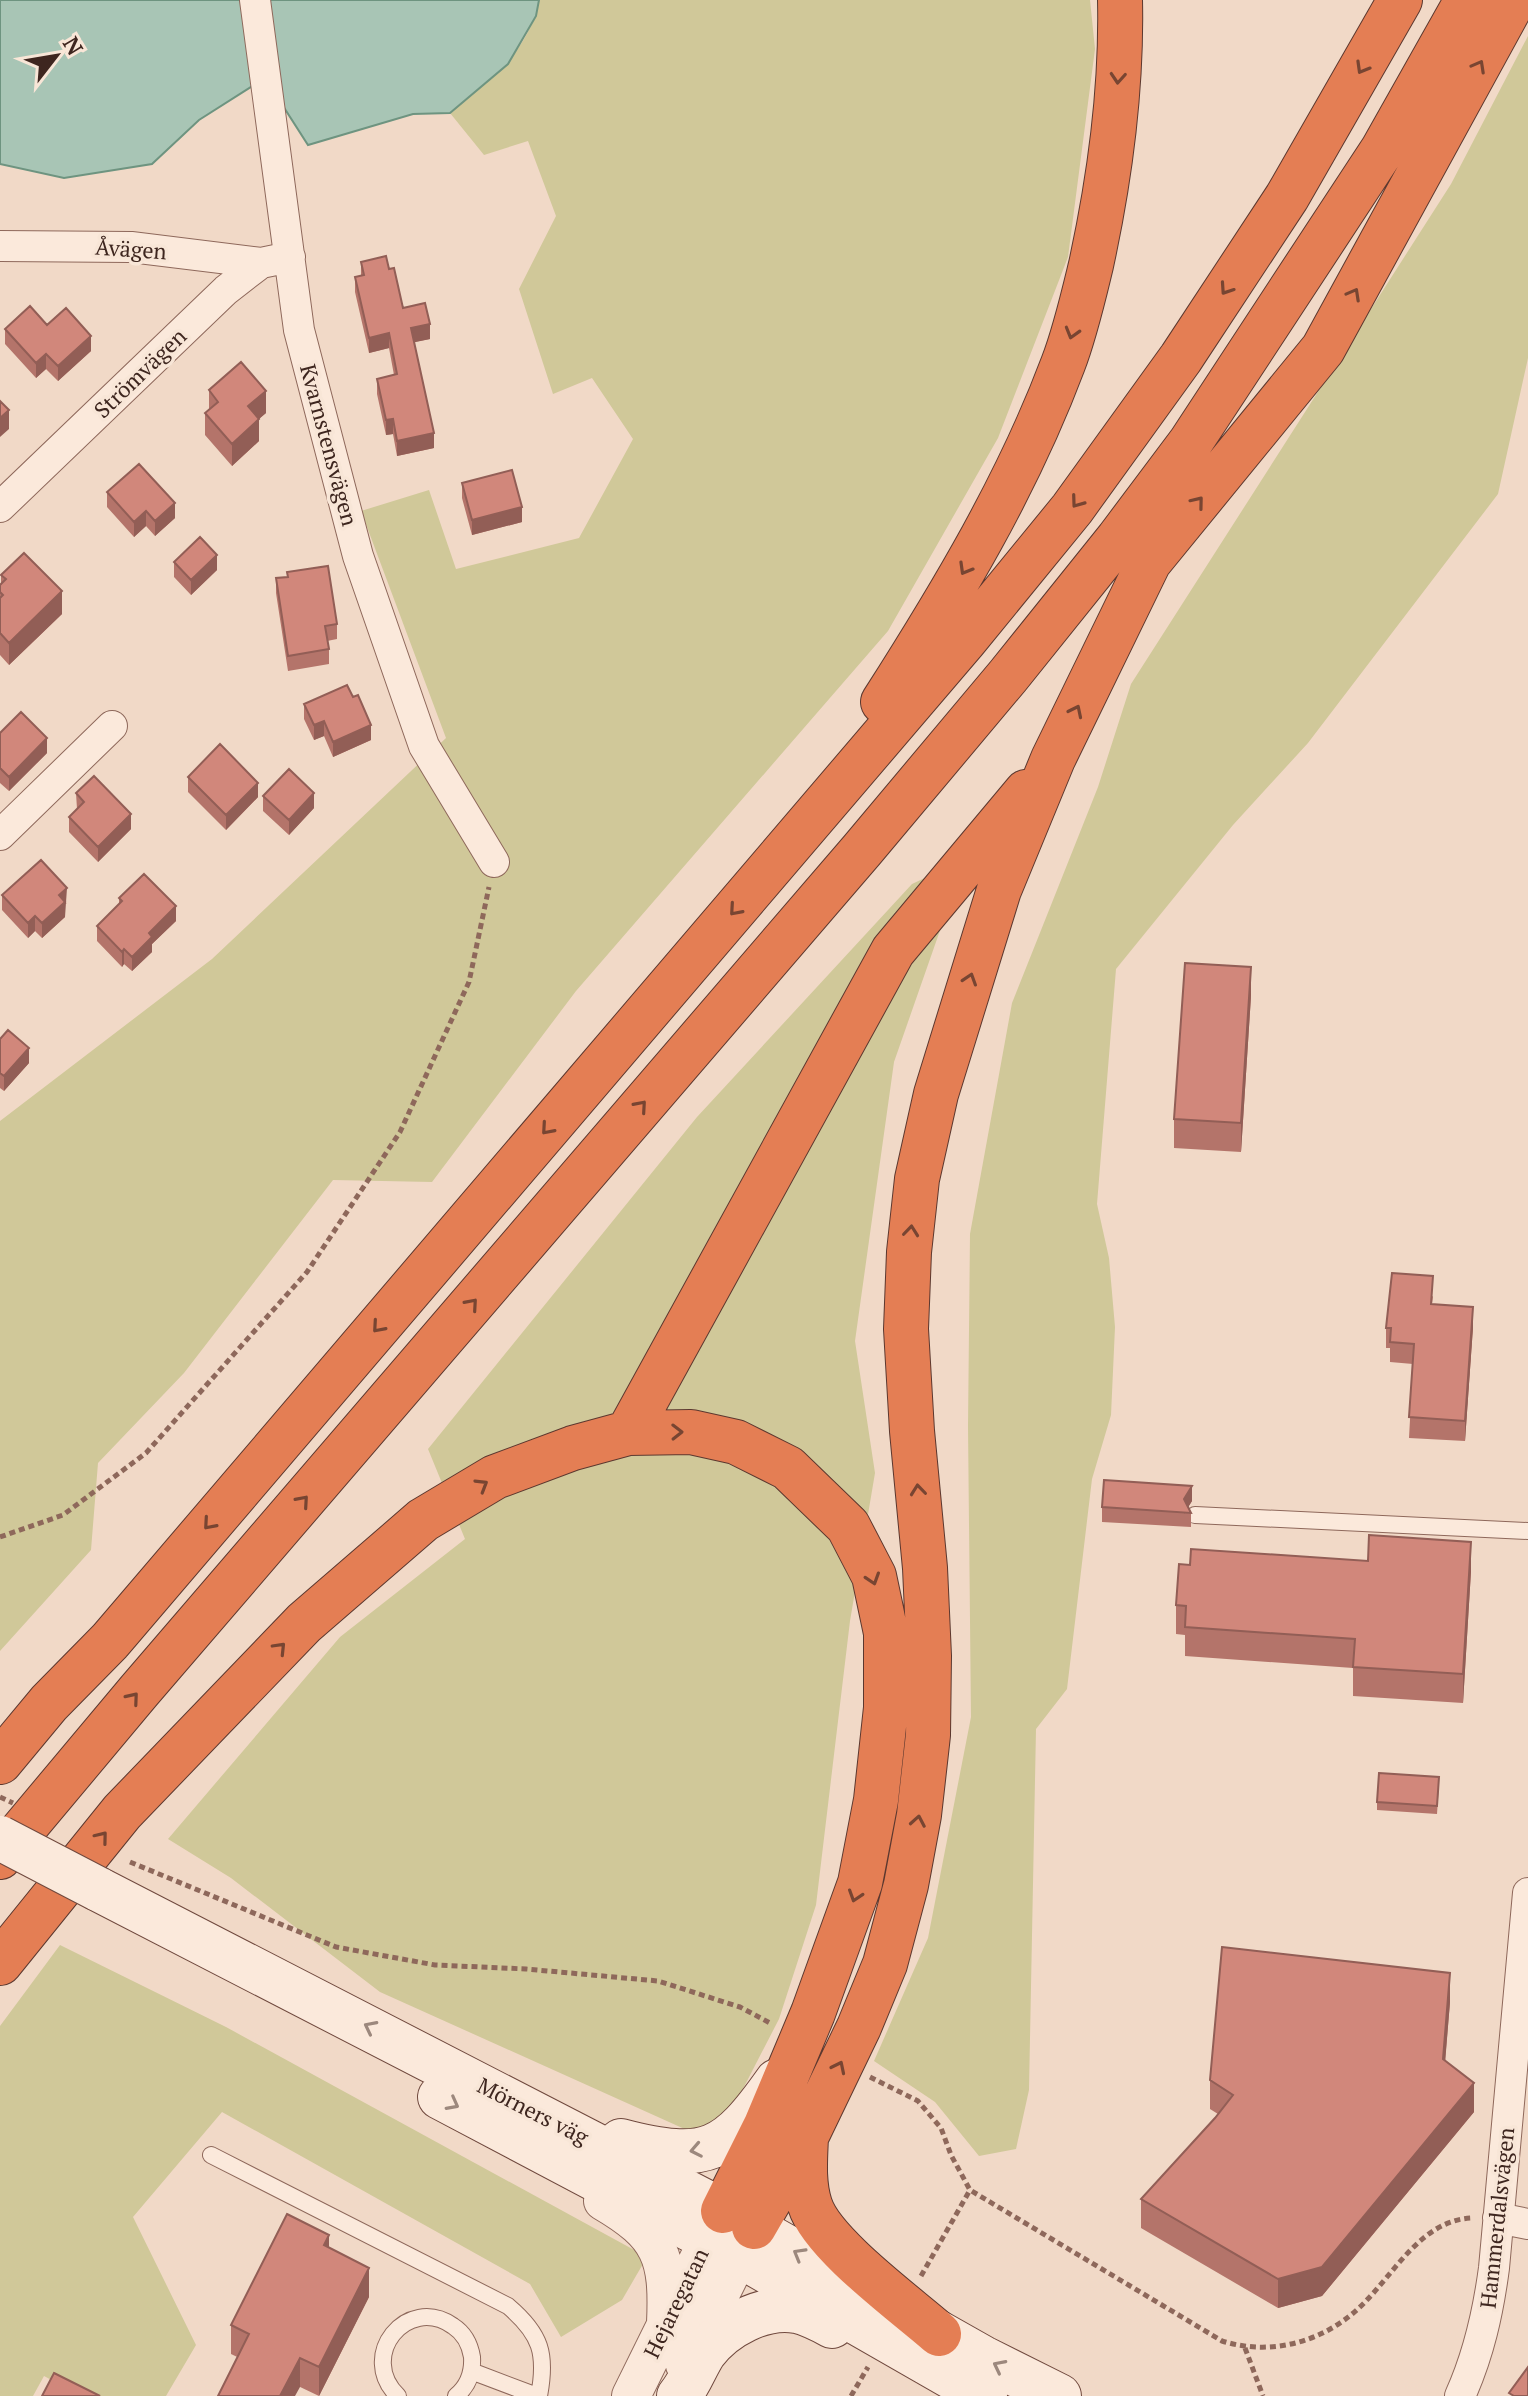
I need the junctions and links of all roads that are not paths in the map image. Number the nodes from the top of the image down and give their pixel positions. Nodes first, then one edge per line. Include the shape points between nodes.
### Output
1 (255, 0) edge
2 (1120, 0) edge
3 (1400, 0) edge
4 (1467, 0) edge
5 (1514, 0) edge
6 (0, 246) edge
7 (276, 260) junction
8 (0, 507) edge
9 (112, 726) dead end
10 (1053, 759) junction
11 (0, 835) edge
12 (781, 856) junction
13 (494, 862) road end
14 (628, 1433) junction
15 (1195, 1515) dead end
16 (1528, 1531) edge
17 (110, 1641) junction
18 (0, 1728) edge
19 (0, 1762) edge
20 (0, 1838) edge
21 (0, 1857) edge
22 (0, 1864) edge
23 (102, 1886) junction
24 (1528, 1893) edge
25 (0, 1963) edge
26 (786, 2046) junction
27 (806, 2137) junction
28 (555, 2140) junction
29 (211, 2155) dead end
30 (1498, 2218) junction
31 (1528, 2224) edge
32 (731, 2233) junction
33 (666, 2323) junction
34 (908, 2349) junction
35 (471, 2371) junction
36 (398, 2396) edge
37 (456, 2396) edge
38 (538, 2396) edge
39 (631, 2396) edge
40 (670, 2396) edge
41 (679, 2396) edge
42 (985, 2396) edge
43 (1059, 2396) edge
44 (1460, 2396) edge

1 - 7 street, Kvarnstensvägen via 267,83
2 -> 12 highway via 1115,130 1106,193 1064,363 969,561
3 -> 12 highway via 1287,197 1181,358 1081,496
21 -> 4 highway via 1008,676 1118,539 1190,443 1383,149
10 -> 5 highway via 1149,562 1323,349
6 - 7 street, Åvägen via 131,247
7 - 8 street, Strömvägen via 226,290
7 - 13 street, Kvarnstensvägen via 358,556 424,746
9 - 11 street
10 - 14 highway via 893,951
27 -> 10 highway via 885,1964 919,1815 929,1656 906,1329 917,1179 944,1065 994,905
12 -> 17 highway
25 -> 14 highway via 122,1812 304,1623 423,1520 495,1477
14 -> 26 highway via 691,1432 736,1442 788,1468 848,1526 874,1576 886,1633 886,1708 876,1800 860,1883 813,2013
15 - 16 lane
17 - 18 highway
17 - 19 highway
20 - 23 main road, Mörners väg, bridge
22 - 23 main road, Mörners väg
23 - 28 main road, Mörners väg
24 - 30 street, Hammerdalsvägen
26 -> 28 main road via 745,2123 731,2137 694,2152
26 - 32 highway
27 - 32 highway
27 - 34 highway via 810,2207
28 - 32 main road, Mörners väg
28 - 33 street via 552,2173 627,2216 650,2237 668,2287
29 - 38 lane via 508,2306 526,2322 543,2357
30 - 31 street
30 - 44 street, Hammerdalsvägen via 1487,2321
32 - 33 street, Hejaregatan
32 - 34 main road, Mörners väg
32 - 40 street, Hejaregatan
33 - 39 street, Hejaregatan
34 - 41 main road via 894,2360 810,2315 778,2311 725,2332 704,2354
34 - 42 main road, Mörners väg
43 -> 34 main road, Mörners väg
35 - 36 lane via 471,2350 460,2332 433,2317 411,2320 394,2332 384,2351 387,2382
35 - 37 lane
35 - 38 lane

